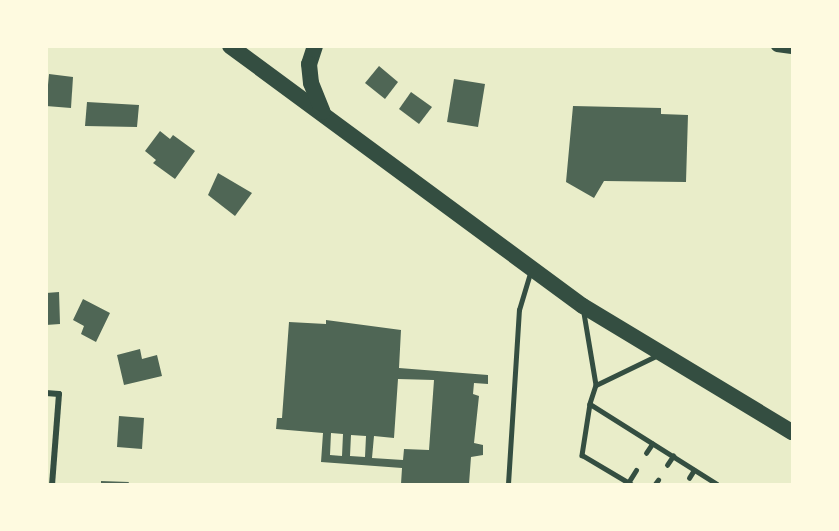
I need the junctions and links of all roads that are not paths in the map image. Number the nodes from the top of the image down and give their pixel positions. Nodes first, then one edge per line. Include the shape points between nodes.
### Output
1 (230, 46) edge
2 (315, 46) edge
3 (777, 46) edge
4 (792, 48) edge
5 (324, 116) junction
6 (531, 268) junction
7 (583, 306) junction
8 (661, 353) junction
9 (596, 386) junction
10 (46, 393) edge
11 (590, 404) junction
12 (792, 432) edge
13 (652, 444) junction
14 (646, 453) dead end
15 (673, 456) junction
16 (667, 465) dead end
17 (636, 470) dead end
18 (694, 470) junction
19 (689, 478) dead end
20 (52, 484) edge
21 (508, 484) edge
22 (629, 484) edge
23 (717, 484) edge

1 - 5 highway
2 - 5 highway via 309,64 311,83
3 - 4 main road
5 - 6 highway
6 - 7 highway
6 - 21 lane via 519,310
7 - 8 highway
7 - 9 lane
8 - 9 lane
8 - 12 highway
9 - 11 lane
10 - 20 street via 59,394
11 - 13 lane
11 - 22 lane via 582,455
13 - 14 lane
13 - 15 lane
15 - 16 lane
15 - 18 lane
17 - 22 lane
18 - 19 lane
18 - 23 lane

